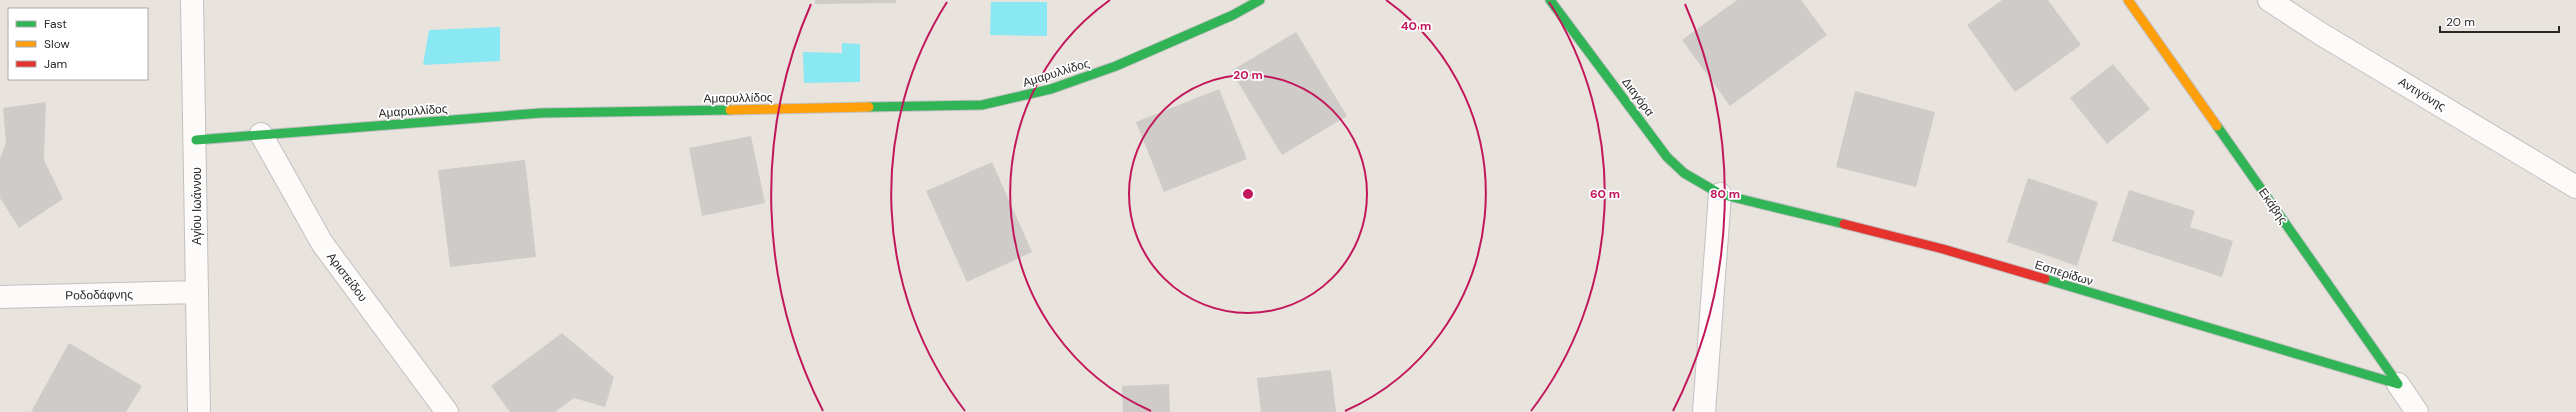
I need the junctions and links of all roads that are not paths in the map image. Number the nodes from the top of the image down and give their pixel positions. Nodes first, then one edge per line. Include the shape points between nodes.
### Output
1 (192, 0) edge
2 (1260, 0) edge
3 (1550, 0) edge
4 (2128, 0) edge
5 (2269, 0) edge
6 (261, 134) junction
7 (196, 140) junction
8 (2576, 187) edge
9 (1720, 194) junction
10 (197, 292) junction
11 (0, 297) edge
12 (2398, 384) junction
13 (199, 412) edge
14 (447, 412) edge
15 (1704, 412) edge
16 (2417, 412) edge

1 - 7 street, Αγίου Ιωάννου
2 - 6 street, Αμαρυλλίδος via 1233,15 1116,66 1051,89 982,105 541,114
3 - 9 street, Διαγόρα via 1668,157 1684,173
4 - 12 street, Εκάβης
5 - 8 street, Αντιγόνης
6 - 7 street, Αμαρυλλίδος
6 - 14 street, Αριστείδου via 322,244
7 - 10 street, Αγίου Ιωάννου
9 - 12 street, Εσπερίδων via 1943,249
9 - 15 street
10 - 11 street, Ροδοδάφνης
10 - 13 street, Αγίου Ιωάννου
12 - 16 street, Εκάβης

